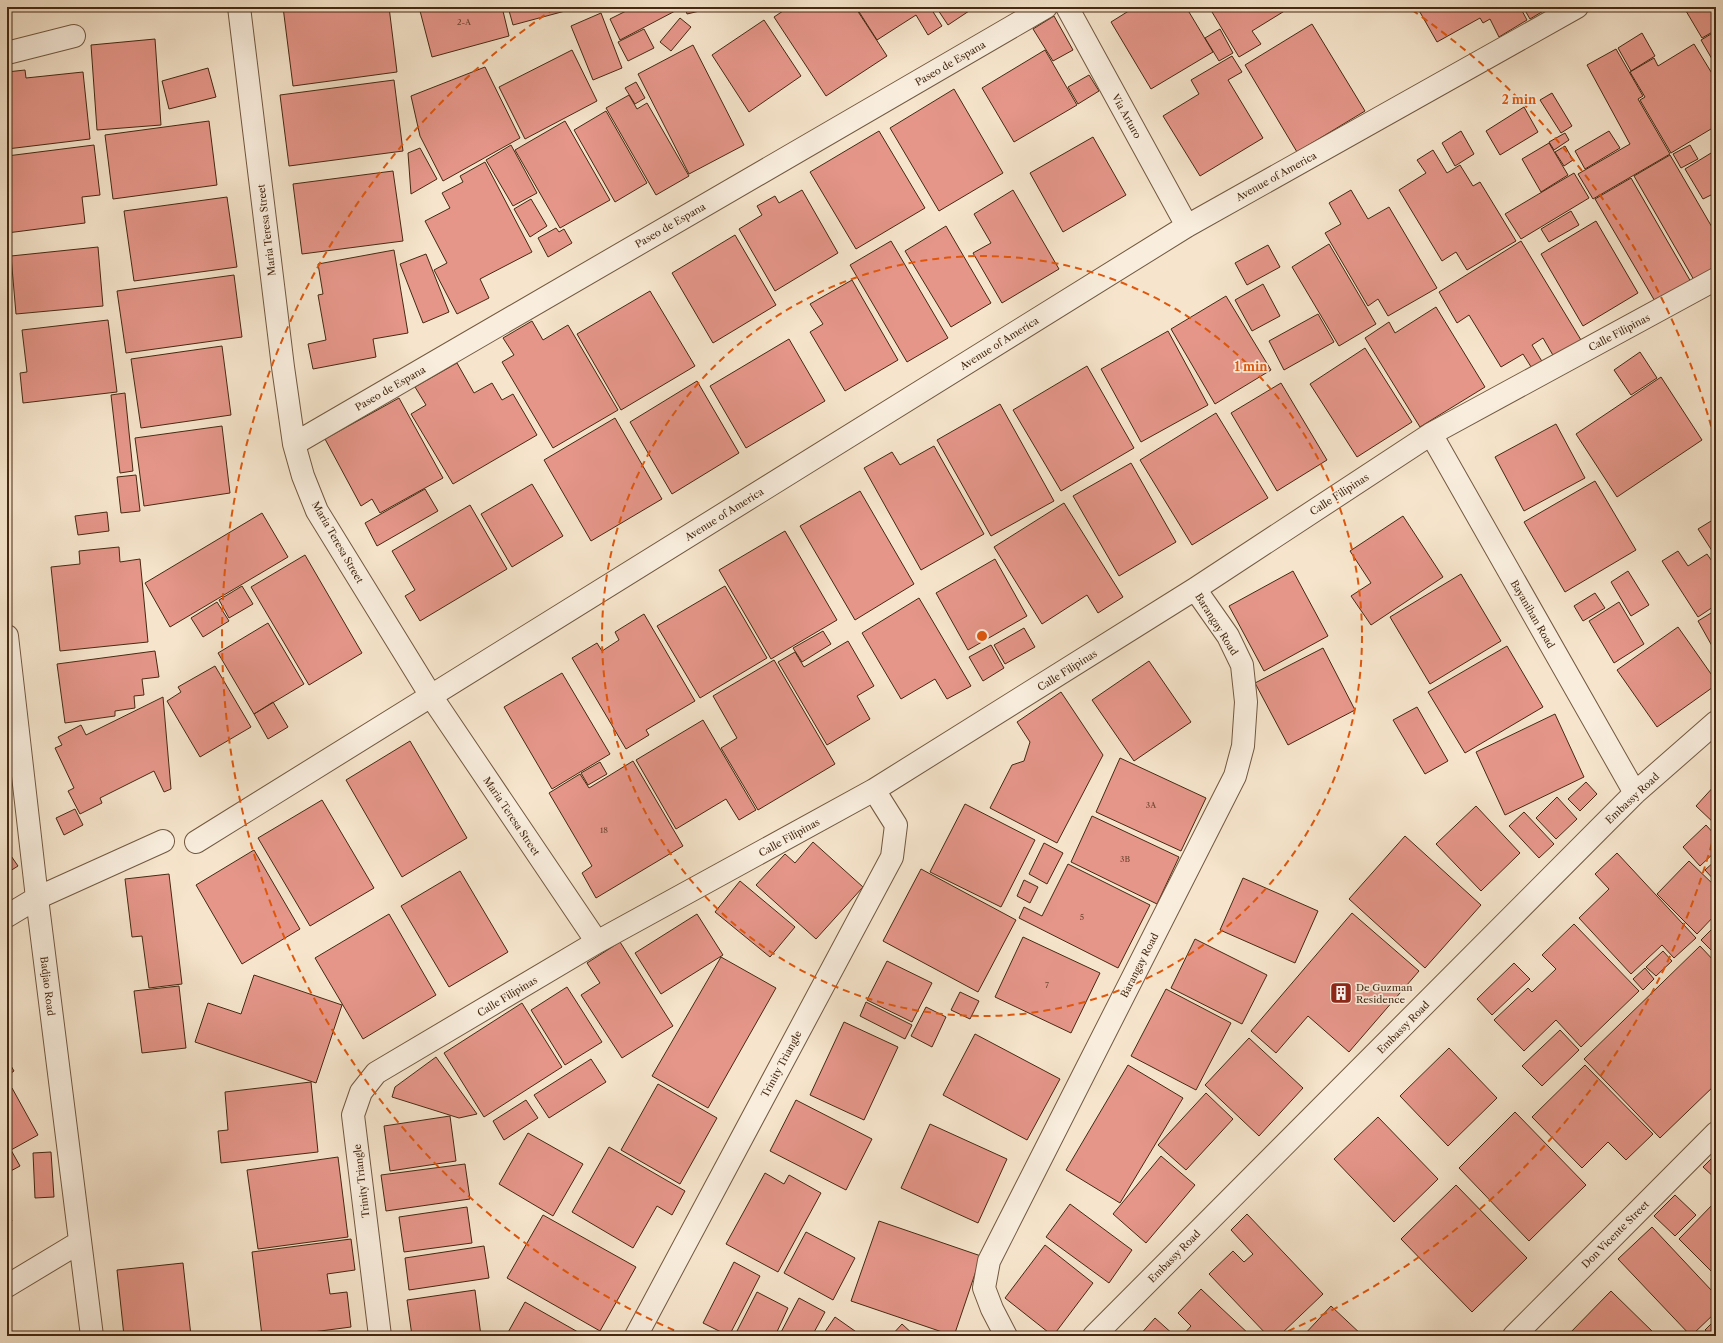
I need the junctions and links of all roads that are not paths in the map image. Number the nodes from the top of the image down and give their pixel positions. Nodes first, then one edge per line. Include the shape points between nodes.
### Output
1 (239, 7) edge
2 (1046, 7) edge
3 (1066, 7) edge
4 (1577, 7) edge
5 (74, 36) dead end
6 (7, 53) edge
7 (1187, 226) junction
8 (1716, 279) edge
9 (1431, 434) junction
10 (294, 444) junction
11 (1195, 590) junction
12 (7, 636) edge
13 (431, 696) junction
14 (1716, 722) edge
15 (874, 790) junction
16 (1635, 793) junction
17 (163, 841) dead end
18 (196, 842) dead end
19 (37, 898) junction
20 (7, 916) edge
21 (597, 942) junction
22 (412, 1052) joint
23 (1716, 1132) edge
24 (80, 1242) junction
25 (7, 1286) edge
26 (92, 1336) edge
27 (380, 1336) edge
28 (636, 1336) edge
29 (1006, 1336) edge
30 (1094, 1336) edge
31 (1514, 1336) edge

1 - 10 street, Maria Teresa Street
2 - 10 street, Paseo de Espana
3 - 7 street, Via Arturo
4 - 7 street, Avenue of America
5 - 6 street
7 - 13 street, Avenue of America
8 - 9 street, Calle Filipinas
9 - 11 street, Calle Filipinas
9 - 16 street, Bayanihan Road
10 - 13 street, Maria Teresa Street via 317,511
11 - 15 street, Calle Filipinas
11 - 29 street, Barangay Road via 1228,636 1242,665 1246,702 1243,746 1235,776 989,1261 984,1288
12 - 19 street, Badjao Road
13 - 18 street, Avenue of America
13 - 21 street, Maria Teresa Street
14 - 16 street, Embassy Road
15 - 21 street, Calle Filipinas
15 - 28 street, Trinity Triangle via 896,825 892,857
16 - 30 street, Embassy Road
17 - 19 street
19 - 20 street
19 - 24 street, Badjao Road
21 - 22 street, Calle Filipinas
22 - 27 street, Trinity Triangle via 376,1073 361,1092 353,1115
23 - 31 street, Don Vicente Street
24 - 25 street
24 - 26 street, Badjao Road

